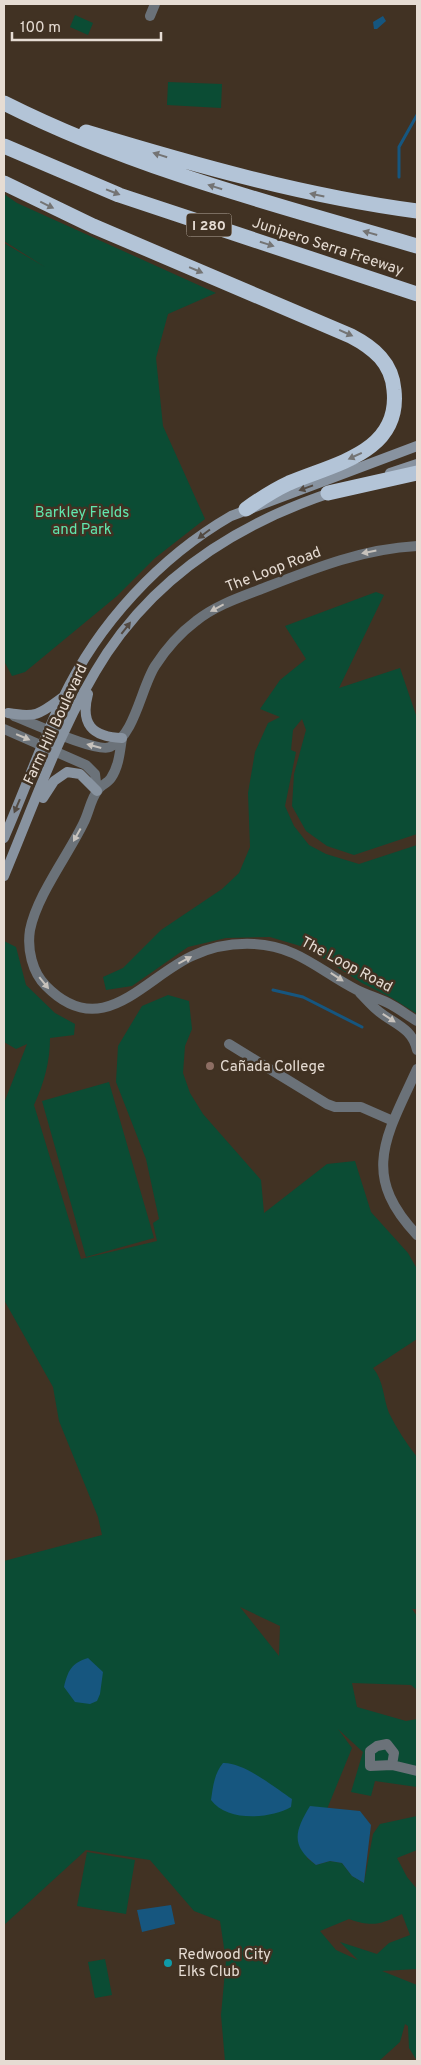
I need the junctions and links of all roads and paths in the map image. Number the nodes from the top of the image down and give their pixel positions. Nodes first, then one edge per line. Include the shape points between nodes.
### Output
1 (155, 4) edge
2 (150, 16) dead end
3 (4, 103) edge
4 (22, 112) junction
5 (4, 146) edge
6 (4, 183) edge
7 (417, 211) edge
8 (417, 246) edge
9 (417, 294) edge
10 (417, 446) edge
11 (417, 464) edge
12 (417, 473) edge
13 (328, 493) junction
14 (246, 509) junction
15 (417, 546) edge
16 (98, 668) junction
17 (63, 696) junction
18 (6, 713) edge
19 (4, 729) edge
20 (49, 729) junction
21 (64, 735) junction
22 (122, 738) junction
23 (42, 745) junction
24 (57, 752) junction
25 (97, 791) junction
26 (27, 821) junction
27 (4, 838) edge
28 (4, 876) edge
29 (356, 989) junction
30 (417, 1021) edge
31 (229, 1044) dead end
32 (417, 1050) edge
33 (417, 1069) edge
34 (393, 1121) junction
35 (417, 1235) edge
36 (392, 1765) dead end
37 (417, 1771) edge

1 - 2 street
3 - 4 highway, Junipero Serra Freeway / I 280
7 -> 4 highway via 258,182
8 -> 4 highway, Junipero Serra Freeway / I 280 via 131,159
5 -> 9 highway, Junipero Serra Freeway / I 280 via 119,195
6 -> 14 highway via 93,226 351,336 365,343 384,361 394,384 394,408 391,421 378,440 359,454 269,493
10 -> 14 main road, Farm Hill Boulevard
11 - 13 main road, Farm Hill Boulevard
12 - 13 highway
16 -> 13 main road, Farm Hill Boulevard via 145,606 192,563 230,536
14 -> 17 main road, Farm Hill Boulevard via 206,532 146,583 104,631
15 -> 22 street, The Loop Road via 367,552 333,561 211,611 185,630 163,654 147,681
16 - 21 main road, Farm Hill Boulevard
16 - 22 main road via 86,702 86,720 97,733
17 - 18 main road via 28,717
17 - 20 main road, Farm Hill Boulevard
18 - 20 street
19 -> 23 street
20 - 21 street
20 - 23 main road, Farm Hill Boulevard
22 -> 21 street via 102,749
21 - 24 main road, Farm Hill Boulevard
22 - 25 street, The Loop Road via 119,760 111,778
23 - 24 street
23 -> 27 main road, Farm Hill Boulevard
24 - 25 street via 86,765 95,774
24 - 26 main road, Farm Hill Boulevard
25 - 26 main road via 80,774 60,774
25 -> 29 street, The Loop Road via 85,821 38,907 30,930 31,957 42,982 52,992 80,1006 110,1006 136,994 191,956 240,944 271,946 301,956
26 - 28 main road, Farm Hill Boulevard
29 - 30 street, The Loop Road via 387,1002
29 -> 32 street via 378,1011 407,1030
31 - 34 street via 327,1104 361,1107
33 - 34 street
34 - 35 street via 385,1147 385,1186 400,1216
36 - 37 street

